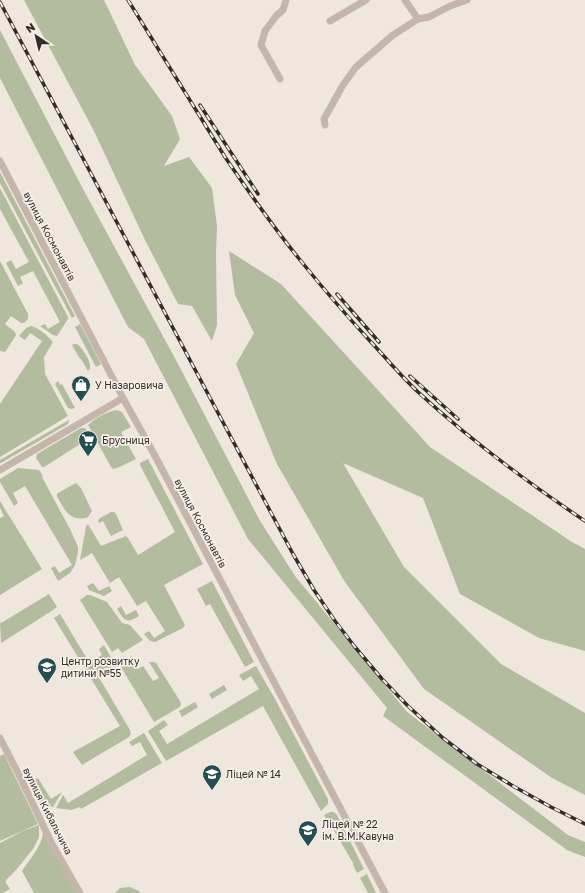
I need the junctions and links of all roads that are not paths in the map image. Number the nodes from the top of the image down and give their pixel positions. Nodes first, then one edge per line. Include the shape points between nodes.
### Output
1 (286, 0) edge
2 (366, 0) edge
3 (405, 0) edge
4 (467, 0) edge
5 (418, 19) junction
6 (330, 21) dead end
7 (280, 79) dead end
8 (325, 125) dead end
9 (0, 162) edge
10 (123, 398) junction
11 (0, 470) edge
12 (0, 738) edge
13 (80, 893) edge
14 (385, 893) edge

1 - 7 street via 283,10 265,32 261,44
2 - 6 street
3 - 5 street
4 - 5 street via 429,17
5 - 8 street via 393,35 356,67 324,119
9 - 10 street, вулиця Космонавтів
10 - 11 street
10 - 14 street, вулиця Космонавтів
12 - 13 street, вулиця Кибальчича via 52,844

